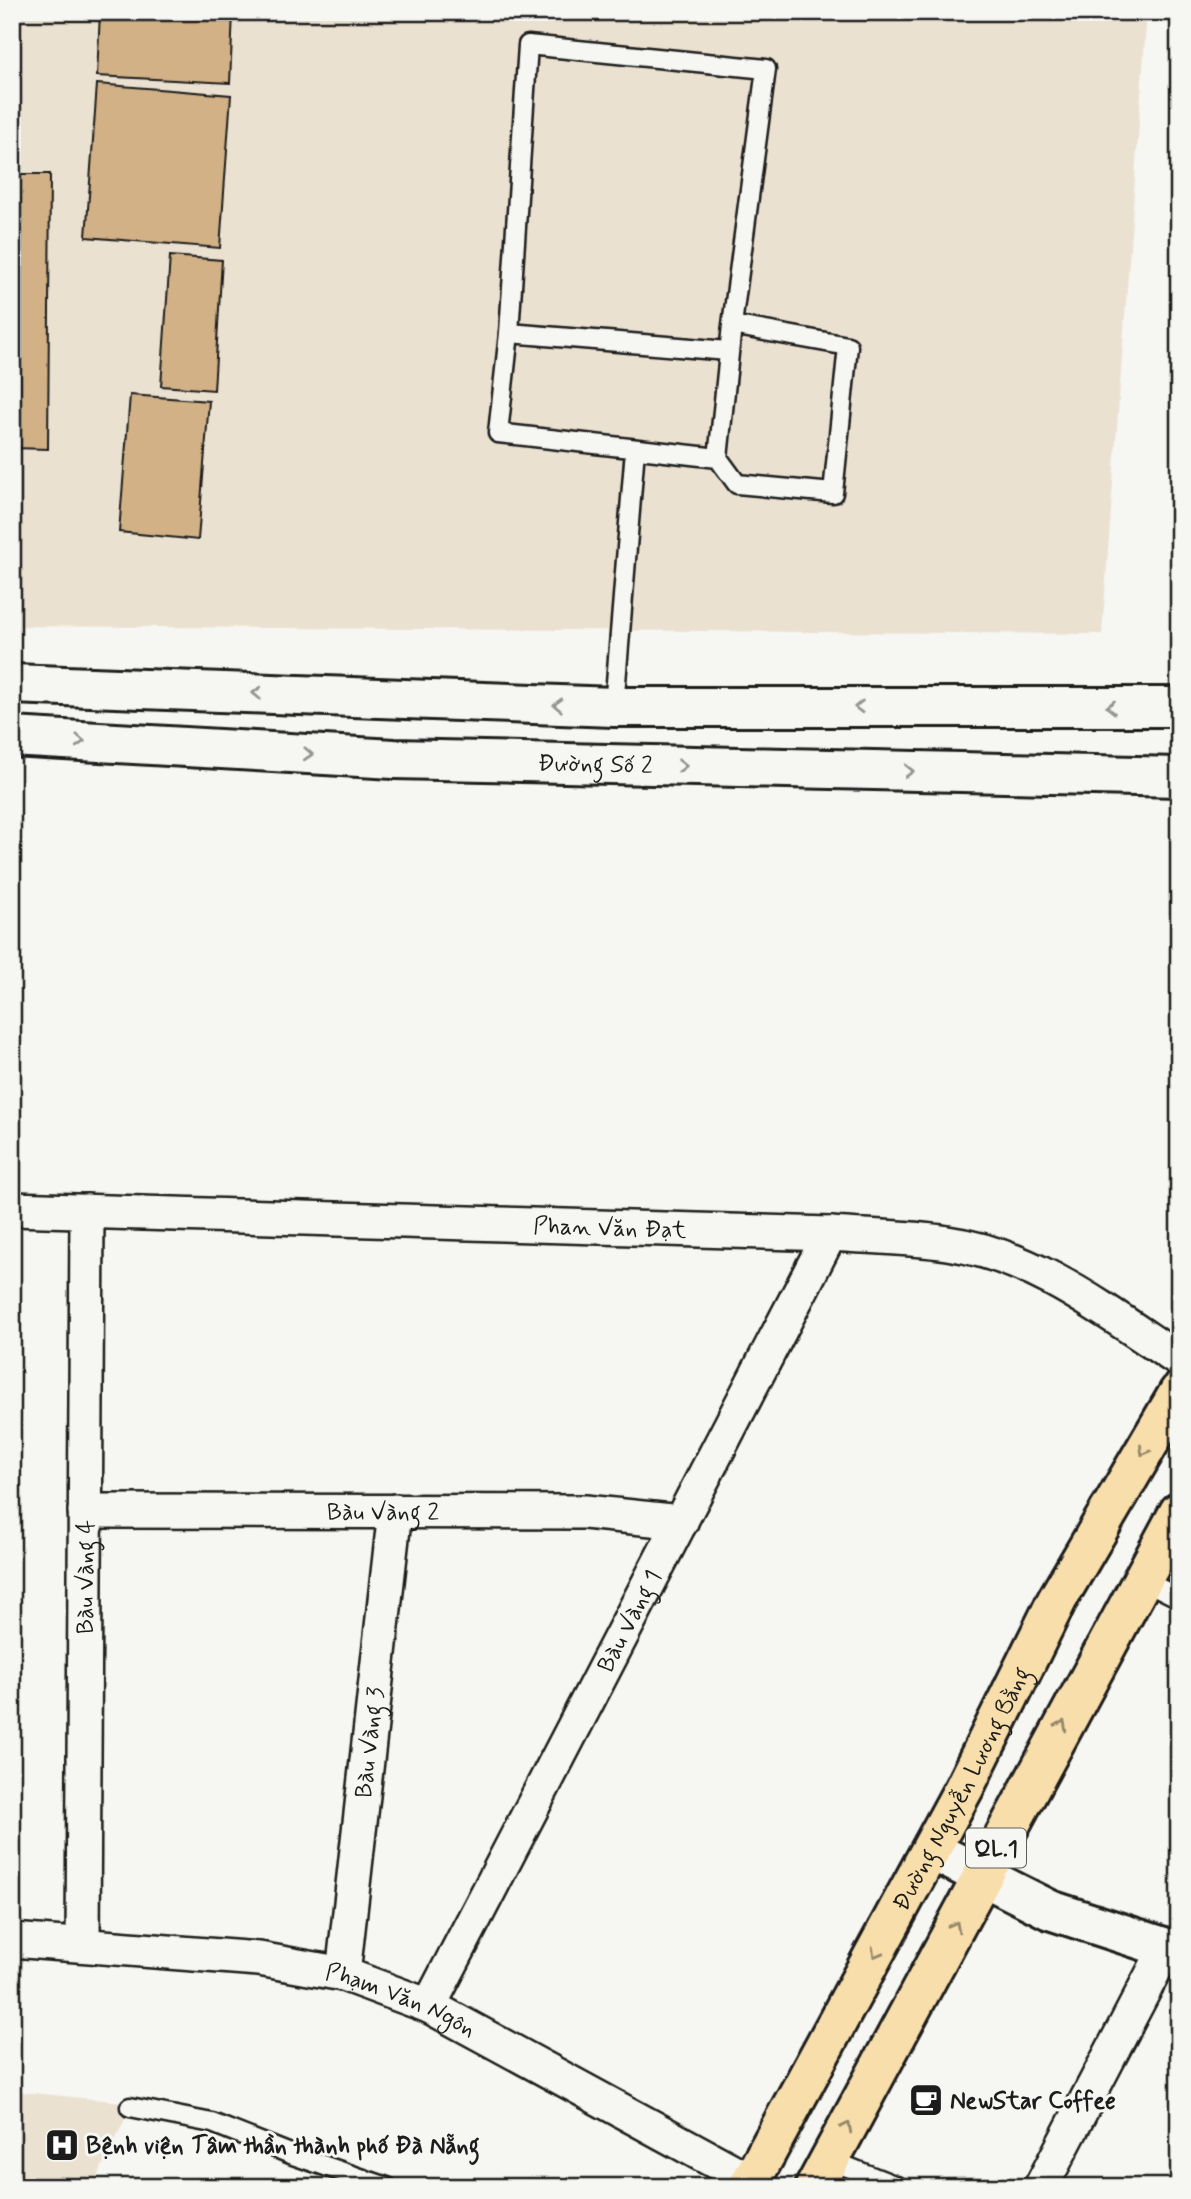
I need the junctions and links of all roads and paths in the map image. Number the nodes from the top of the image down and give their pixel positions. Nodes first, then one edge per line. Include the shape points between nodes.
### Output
1 (732, 325) junction
2 (509, 333) junction
3 (729, 351) junction
4 (635, 449) junction
5 (718, 458) junction
6 (12, 684) edge
7 (420, 700) junction
8 (614, 707) junction
9 (1179, 707) edge
10 (12, 737) edge
11 (415, 760) junction
12 (1179, 777) edge
13 (12, 1209) edge
14 (87, 1211) junction
15 (830, 1234) junction
16 (1179, 1360) edge
17 (1179, 1392) edge
18 (85, 1511) junction
19 (395, 1511) junction
20 (1179, 1511) edge
21 (681, 1522) junction
22 (1141, 1579) junction
23 (1179, 1598) edge
24 (931, 1850) junction
25 (982, 1875) junction
26 (12, 1940) edge
27 (83, 1945) junction
28 (1172, 1950) edge
29 (343, 1974) junction
30 (429, 2006) junction
31 (130, 2107) dead end
32 (822, 2173) edge
33 (749, 2184) edge
34 (387, 2187) edge
35 (899, 2187) edge
36 (1041, 2187) edge

1 - 2 lane via 766,69 528,45
1 - 3 lane
1 - 5 lane via 848,346 833,493 737,484
2 - 3 lane
2 - 4 lane via 498,433
3 - 5 lane
4 - 5 lane
4 - 8 lane
7 -> 6 street
8 -> 7 street
7 - 11 street
9 -> 8 street
10 -> 11 street, Đường Số 2
11 -> 12 street, Đường Số 2
13 - 14 street, Phan Văn Đạt
14 - 15 street, Phan Văn Đạt
14 - 18 street, Bàu Vàng 4
15 - 16 street, Phan Văn Đạt via 948,1243 1007,1258 1073,1290
15 - 21 street, Bàu Vàng 1
17 -> 24 highway, Đường Nguyễn Lương Bằng / QL.1 via 1057,1601
18 - 19 street, Bàu Vàng 2
18 - 27 street, Bàu Vàng 4
19 - 21 street, Bàu Vàng 2 via 585,1512
19 - 29 street, Bàu Vàng 3
20 - 22 highway, QL.1
21 - 30 street, Bàu Vàng 1
22 - 23 lane
25 -> 22 highway, QL.1
24 - 25 street
24 -> 33 highway, Đường Nguyễn Lương Bằng / QL.1
25 - 28 street via 1050,1909
32 -> 25 highway, QL.1
26 - 27 street, Phạm Văn Ngôn
27 - 29 street, Phạm Văn Ngôn via 259,1959
28 - 36 street
29 - 30 street, Phạm Văn Ngôn
30 - 33 street, Phạm Văn Ngôn
31 - 34 lane via 212,2123
32 - 35 lane

